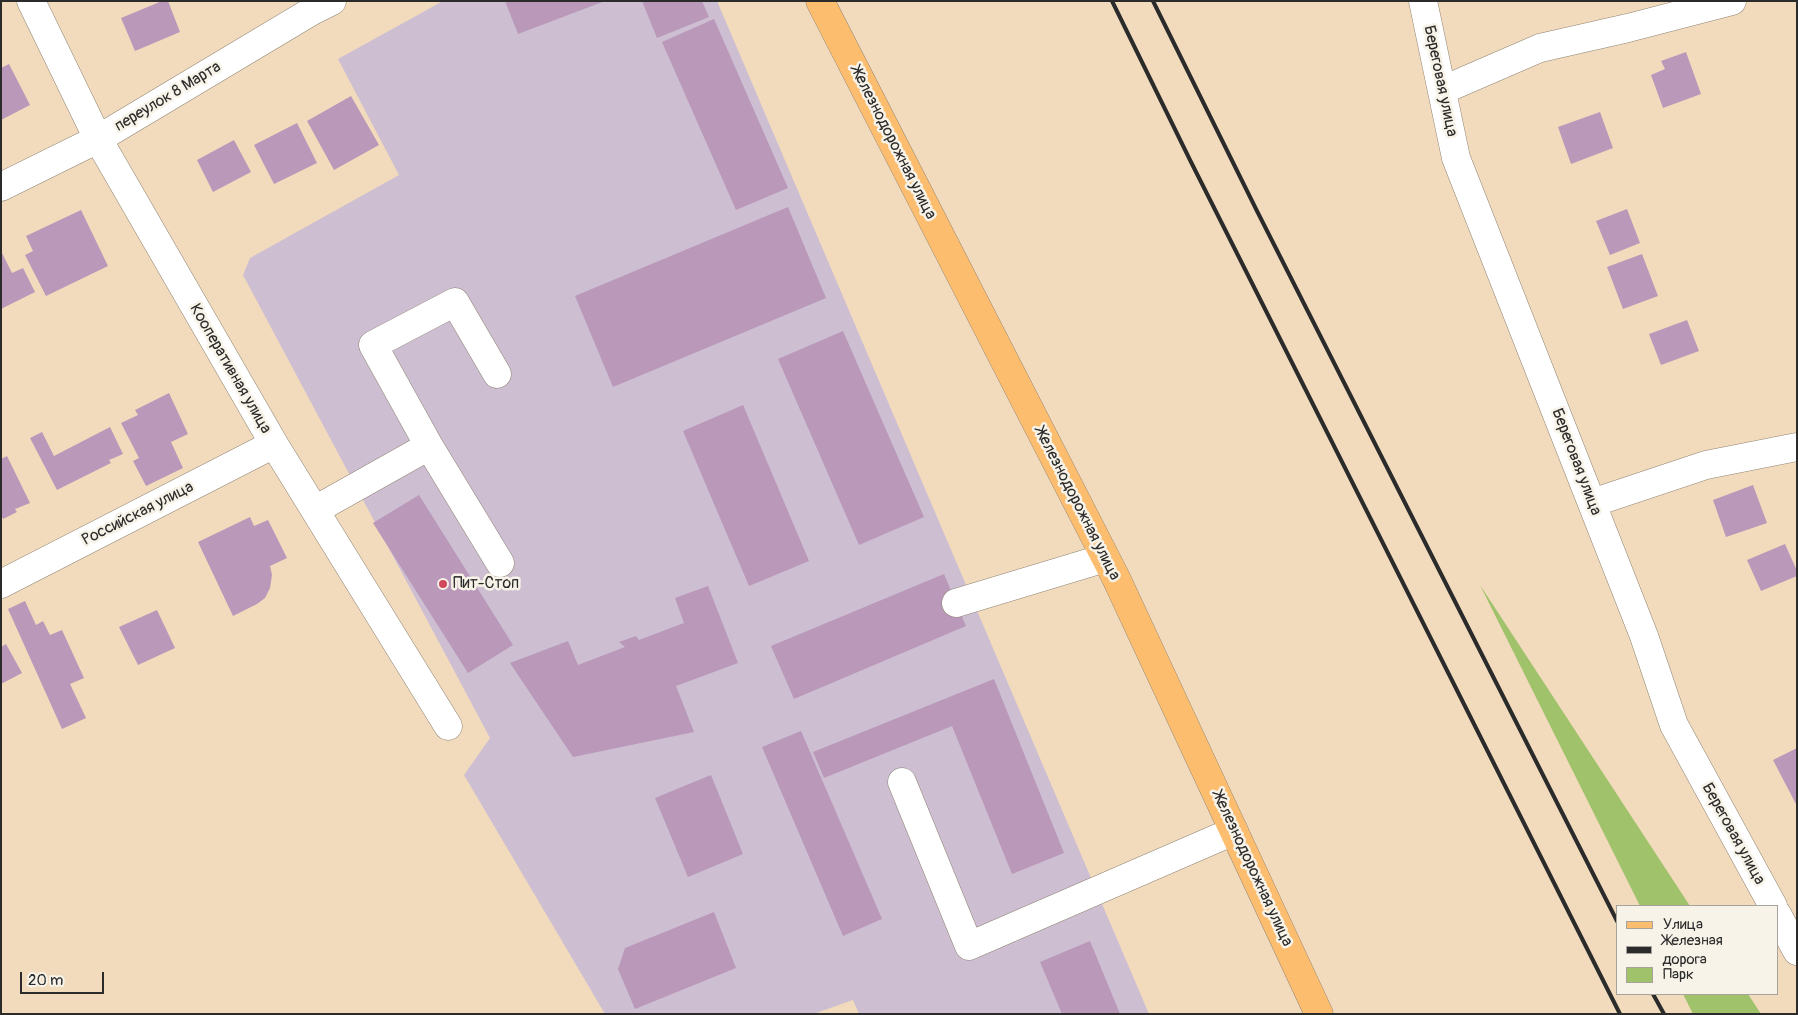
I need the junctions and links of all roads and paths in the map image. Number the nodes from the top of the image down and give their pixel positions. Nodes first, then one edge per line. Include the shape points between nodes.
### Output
1 (31, 1) edge
2 (332, 1) edge
3 (820, 1) edge
4 (1422, 1) edge
5 (1732, 1) edge
6 (1443, 90) junction
7 (98, 139) junction
8 (1, 186) edge
9 (497, 374) dead end
10 (274, 444) junction
11 (429, 446) junction
12 (1797, 447) edge
13 (1592, 503) junction
14 (315, 510) junction
15 (1105, 558) junction
16 (500, 563) dead end
17 (1, 584) edge
18 (956, 603) dead end
19 (448, 726) dead end
20 (902, 782) dead end
21 (1234, 831) junction
22 (1772, 905) edge
23 (1778, 916) edge
24 (1797, 951) edge
25 (1319, 1014) edge

1 - 7 street, Кооперативная улица
2 - 7 street, переулок 8 Марта
3 - 15 main road, Железнодорожная улица
4 - 6 street, Береговая улица
5 - 6 street via 1540,48
6 - 13 street, Береговая улица via 1456,158
7 - 8 street, переулок 8 Марта
7 - 10 street, Кооперативная улица
9 - 11 street via 455,302 373,345
10 - 14 street, Кооперативная улица
10 - 17 street, Российская улица
11 - 14 street
11 - 16 street
12 - 13 street via 1706,465
13 - 22 street, Береговая улица via 1644,636 1674,725
14 - 19 street, Кооперативная улица
15 - 18 street
15 - 21 main road, Железнодорожная улица
20 - 21 street via 969,946
21 - 25 main road, Железнодорожная улица
23 - 24 street

